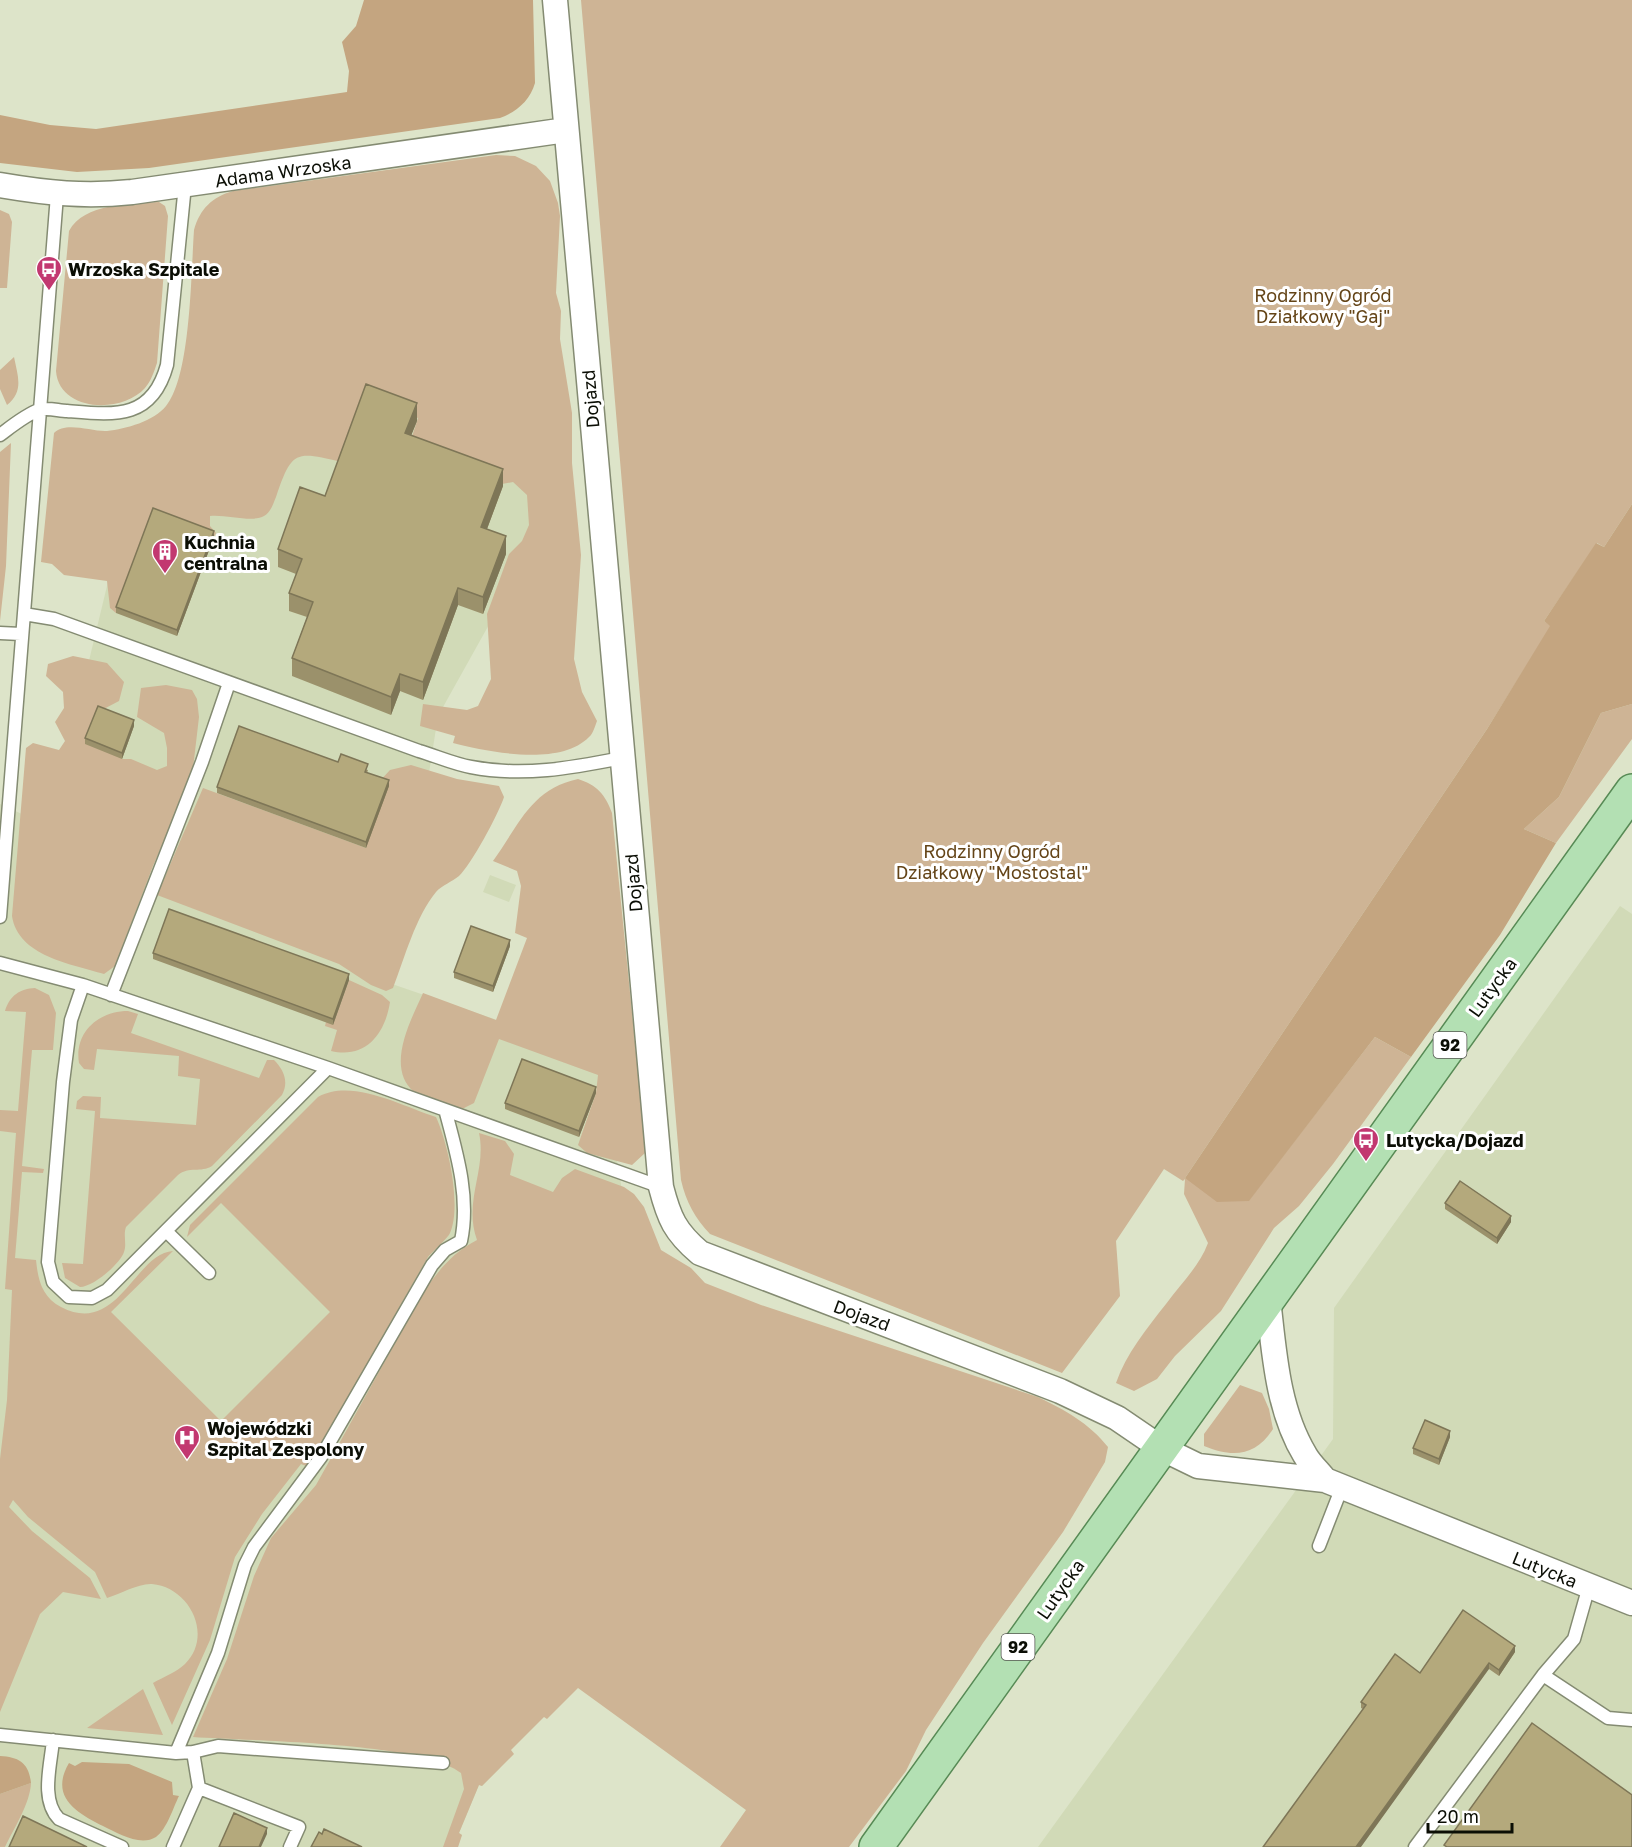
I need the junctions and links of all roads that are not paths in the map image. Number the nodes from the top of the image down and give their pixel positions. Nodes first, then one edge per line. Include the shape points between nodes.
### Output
1 (555, 0) edge
2 (566, 130) junction
3 (0, 185) edge
4 (185, 185) junction
5 (57, 195) junction
6 (40, 409) junction
7 (0, 435) edge
8 (24, 614) junction
9 (0, 633) edge
10 (21, 634) junction
11 (229, 683) junction
12 (622, 758) junction
13 (4, 783) edge
14 (1632, 791) edge
15 (0, 917) edge
16 (0, 963) edge
17 (83, 986) junction
18 (111, 995) junction
19 (328, 1068) junction
20 (446, 1113) junction
21 (661, 1187) junction
22 (166, 1231) junction
23 (209, 1274) dead end
24 (1268, 1299) junction
25 (1161, 1448) junction
26 (1334, 1483) junction
27 (1319, 1546) dead end
28 (1589, 1586) junction
29 (1632, 1604) edge
30 (1542, 1676) junction
31 (1632, 1720) edge
32 (0, 1735) edge
33 (53, 1740) junction
34 (193, 1752) junction
35 (176, 1753) junction
36 (443, 1763) dead end
37 (199, 1788) junction
38 (122, 1847) edge
39 (173, 1847) edge
40 (290, 1847) edge
41 (876, 1847) edge
42 (1415, 1847) edge

1 - 2 street, Dojazd
2 - 4 street, Adama Wrzoska
2 - 12 street, Dojazd
3 - 5 street, Adama Wrzoska
4 - 5 street, Adama Wrzoska via 96,196
4 - 6 lane via 162,386 153,398 119,414
5 - 6 lane
6 - 7 lane
6 - 8 lane
8 - 10 lane
8 - 11 lane via 54,619
9 - 10 lane
10 - 13 lane
11 - 12 lane via 470,767 533,772
11 - 18 lane
12 - 21 street, Dojazd
13 - 15 lane
14 - 24 main road, Lutycka / 92
16 - 17 lane
17 - 18 lane
17 - 22 lane via 71,1020 63,1082 50,1276 69,1297 97,1297
18 - 19 lane
19 - 20 lane
19 - 22 lane
20 - 21 lane
20 - 35 lane via 459,1160 464,1205 461,1240 432,1265 321,1457 254,1547 218,1653
21 - 25 street, Dojazd via 667,1213 680,1237 700,1253 1060,1391 1117,1418
22 - 23 lane
24 - 25 main road, Lutycka / 92
24 - 26 street, Lutycka via 1276,1370 1290,1424 1305,1455
25 - 26 street, Lutycka via 1198,1466
25 - 41 main road, Lutycka / 92
26 - 27 lane
26 - 28 street, Lutycka
28 - 29 street, Lutycka
28 - 30 lane via 1574,1639
30 - 31 lane via 1608,1718
30 - 42 lane
32 - 33 lane
33 - 35 lane
33 - 38 lane via 48,1801 53,1813
34 - 35 lane
34 - 36 lane via 218,1746
34 - 37 lane
37 - 39 lane
37 - 40 lane via 299,1827

